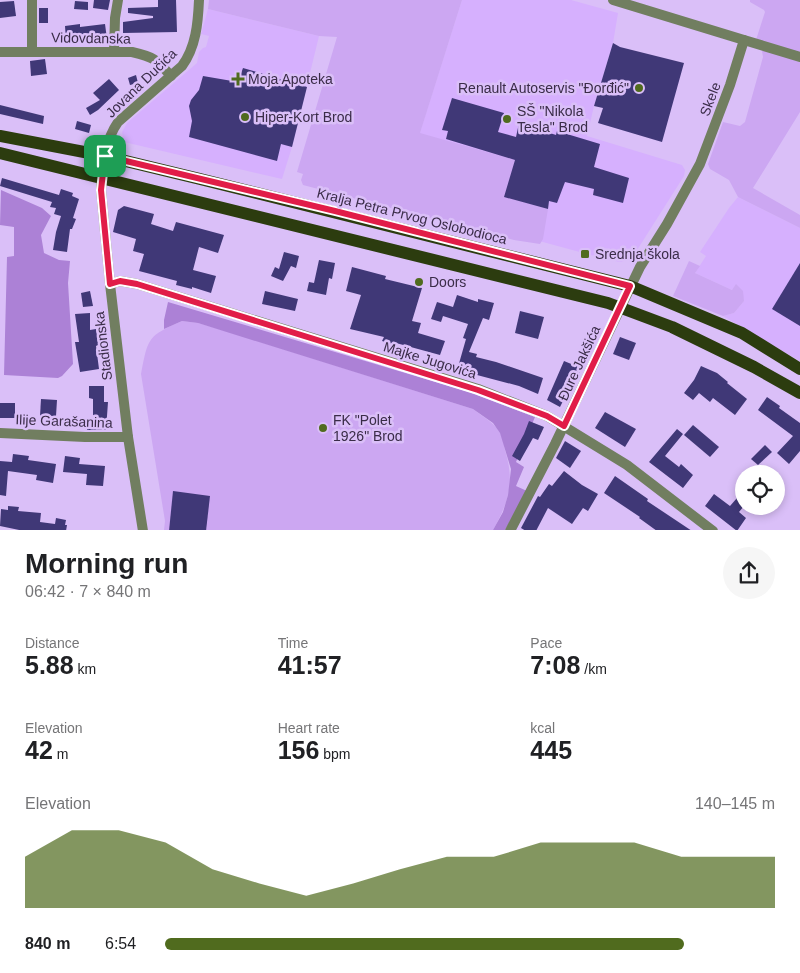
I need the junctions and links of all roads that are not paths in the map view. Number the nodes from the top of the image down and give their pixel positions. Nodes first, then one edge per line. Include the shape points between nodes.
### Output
1 (32, 0) edge
2 (118, 0) edge
3 (199, 0) edge
4 (613, 0) edge
5 (744, 40) junction
6 (32, 51) junction
7 (0, 52) edge
8 (114, 52) junction
9 (800, 56) edge
10 (170, 76) junction
11 (0, 136) edge
12 (0, 153) edge
13 (105, 156) junction
14 (102, 178) junction
15 (110, 284) junction
16 (630, 286) junction
17 (620, 308) junction
18 (800, 369) edge
19 (800, 393) edge
20 (564, 426) junction
21 (0, 433) edge
22 (128, 437) junction
23 (143, 530) edge
24 (510, 530) edge
25 (713, 530) edge

1 - 6 street, Vidovdanska
2 - 8 street
3 - 10 street, Jovana Dučića via 195,40 182,66
4 - 5 street
5 - 9 street
5 - 16 street, Skele via 700,164
6 - 7 street, Vidovdanska
6 - 8 street, Vidovdanska
8 - 10 street, Vidovdanska via 149,55
10 - 13 street, Jovana Dučića via 118,122 109,138
11 - 13 main road, Kralja Petra Prvog Oslobodioca
12 - 14 main road
13 - 14 street, Stadionska
13 - 16 main road, Kralja Petra Prvog Oslobodioca
14 - 15 street, Stadionska
14 - 17 main road
15 - 20 street, Majke Jugovića via 120,281 137,284 478,390 547,416
15 - 22 street, Stadionska
16 - 17 street, Đure Jakšića
16 - 18 main road, Kralja Petra Prvog Oslobodioca via 742,333
17 - 19 main road via 672,327
17 - 20 street, Đure Jakšića
20 - 24 street, Đure Jakšića
20 - 25 street, Majke Jugovića via 627,465
21 - 22 street, Ilije Garašanina
22 - 23 street, Stadionska

